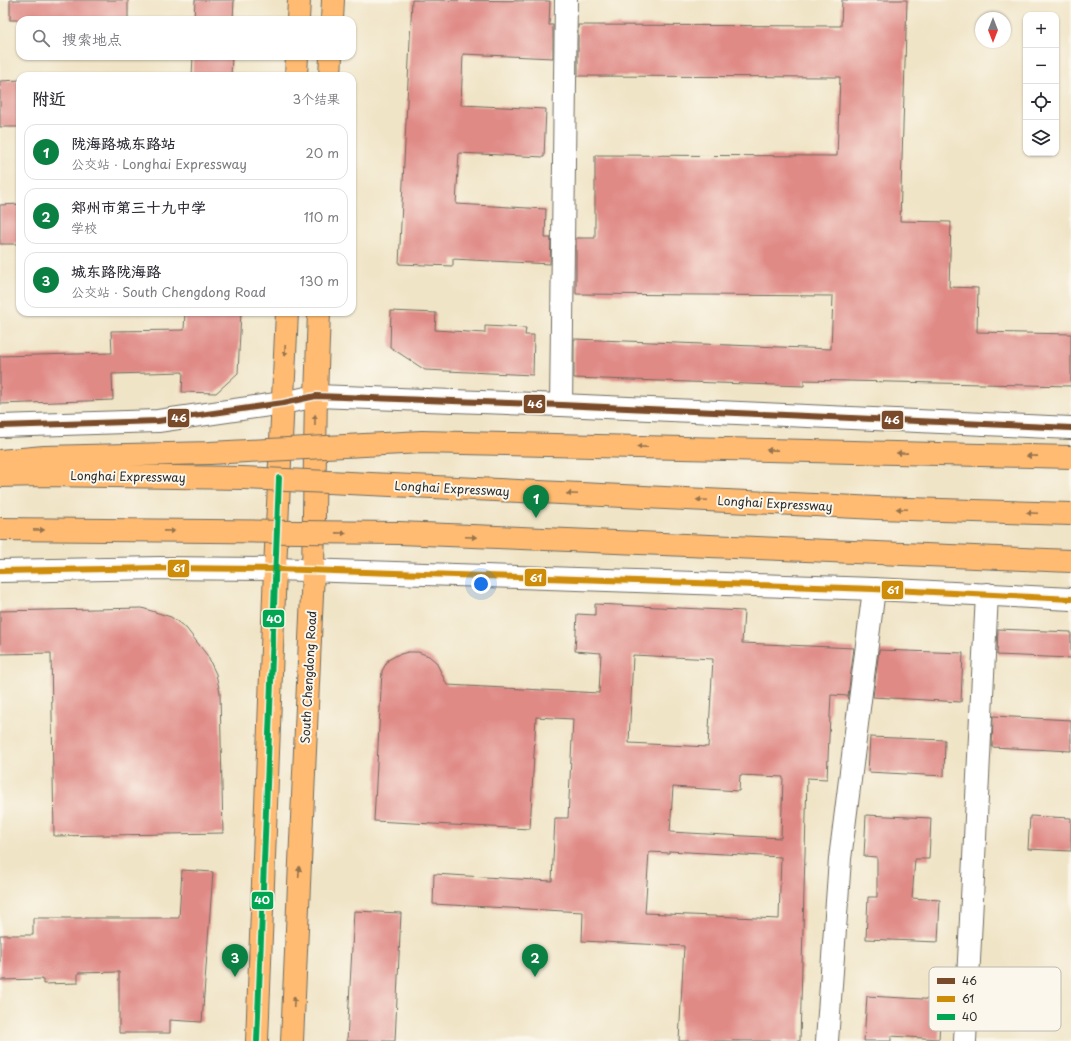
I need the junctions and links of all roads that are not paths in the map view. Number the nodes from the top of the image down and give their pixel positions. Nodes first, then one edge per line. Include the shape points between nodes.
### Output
1 (299, 0) edge
2 (333, 0) edge
3 (566, 0) edge
4 (298, 16) edge
5 (332, 16) edge
6 (297, 60) edge
7 (331, 60) edge
8 (296, 72) edge
9 (330, 72) edge
10 (287, 316) edge
11 (319, 316) edge
12 (316, 396) junction
13 (283, 403) junction
14 (561, 405) junction
15 (0, 426) edge
16 (1071, 428) edge
17 (1071, 457) edge
18 (0, 461) edge
19 (0, 476) edge
20 (1071, 514) edge
21 (0, 530) edge
22 (1071, 561) edge
23 (274, 569) junction
24 (0, 571) edge
25 (313, 572) junction
26 (874, 589) junction
27 (987, 594) junction
28 (1071, 599) edge
29 (969, 967) edge
30 (965, 1031) edge
31 (257, 1041) edge
32 (292, 1041) edge
33 (827, 1041) edge
34 (965, 1041) edge

1 - 4 main road
2 - 5 main road
3 - 14 street
6 - 8 main road
7 - 9 main road
10 -> 13 main road
11 - 12 main road, South Chengdong Road
12 - 13 street
12 - 14 street
25 -> 12 main road, South Chengdong Road
13 - 15 street via 158,421
13 - 23 main road
14 - 16 street
17 -> 18 main road, bridge via 422,442 210,453 44,457
20 -> 19 main road, Longhai Expressway, bridge via 877,508 242,478
21 -> 22 main road, bridge via 399,533
23 - 24 street
23 - 25 street
23 - 31 main road
25 - 26 street
32 -> 25 main road, South Chengdong Road
26 - 27 street
26 - 33 street via 840,859
27 - 28 street
27 - 29 street
30 - 34 street

